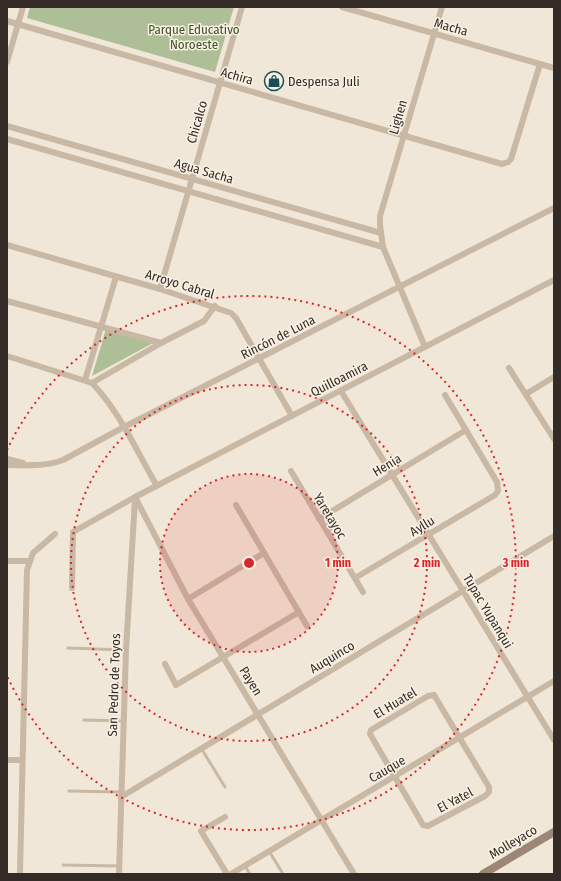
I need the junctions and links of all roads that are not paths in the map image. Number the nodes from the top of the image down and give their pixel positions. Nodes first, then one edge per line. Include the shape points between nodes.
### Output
1 (23, 7) edge
2 (242, 7) edge
3 (342, 7) edge
4 (442, 7) edge
5 (7, 21) edge
6 (18, 24) junction
7 (434, 34) junction
8 (7, 62) edge
9 (540, 64) junction
10 (554, 68) edge
11 (220, 82) junction
12 (7, 126) edge
13 (404, 135) junction
14 (7, 139) edge
15 (192, 179) junction
16 (188, 192) junction
17 (554, 208) edge
18 (381, 233) junction
19 (7, 245) edge
20 (383, 247) junction
21 (116, 277) junction
22 (554, 280) edge
23 (400, 287) junction
24 (160, 289) junction
25 (7, 301) edge
26 (214, 306) junction
27 (101, 327) junction
28 (161, 343) junction
29 (425, 347) junction
30 (7, 356) edge
31 (259, 358) junction
32 (509, 368) dead end
33 (554, 377) edge
34 (85, 380) junction
35 (92, 383) junction
36 (341, 391) junction
37 (526, 394) junction
38 (445, 395) dead end
39 (292, 416) junction
40 (124, 427) junction
41 (466, 430) junction
42 (554, 439) edge
43 (7, 459) edge
44 (7, 465) edge
45 (34, 466) junction
46 (291, 471) dead end
47 (392, 475) junction
48 (157, 486) junction
49 (135, 497) junction
50 (236, 505) dead end
51 (319, 519) junction
52 (55, 534) dead end
53 (429, 535) junction
54 (554, 536) edge
55 (264, 553) junction
56 (7, 560) edge
57 (29, 561) junction
58 (355, 578) junction
59 (72, 588) dead end
60 (463, 591) junction
61 (364, 592) dead end
62 (188, 599) junction
63 (299, 612) junction
64 (307, 626) dead end
65 (68, 648) dead end
66 (126, 650) junction
67 (224, 658) junction
68 (165, 664) dead end
69 (554, 681) edge
70 (528, 697) junction
71 (258, 714) junction
72 (84, 720) dead end
73 (124, 721) junction
74 (460, 737) junction
75 (554, 740) edge
76 (201, 748) junction
77 (7, 760) edge
78 (22, 760) junction
79 (395, 777) junction
80 (225, 787) dead end
81 (69, 791) dead end
82 (121, 794) junction
83 (225, 817) dead end
84 (322, 820) junction
85 (554, 832) edge
86 (270, 851) junction
87 (63, 865) dead end
88 (119, 866) junction
89 (245, 866) junction
90 (20, 874) edge
91 (119, 874) edge
92 (227, 874) edge
93 (231, 874) edge
94 (250, 874) edge
95 (283, 874) edge
96 (354, 874) edge
97 (484, 874) edge

1 - 6 street
2 - 11 street, Chicalco
3 - 7 street, Macha
4 - 7 street, Lighen
5 - 6 street, Achira
6 - 8 street
6 - 11 street, Achira
7 - 9 street, Macha
7 - 13 street, Lighen
9 - 10 street, Macha
9 - 13 street, Achira via 508,162 502,164
11 - 13 street, Achira
11 - 15 street, Chicalco
12 - 15 street, Agua Sacha
13 - 18 street, Lighen via 380,216
14 - 16 street, Agua Sacha
15 - 16 street, Chicalco
15 - 18 street, Agua Sacha
16 - 20 street, Agua Sacha
16 - 24 street, Chicalco
17 - 23 street, Rincón de Luna
18 - 20 street
19 - 21 street, Arroyo Cabral
20 - 23 street
21 - 24 street, Arroyo Cabral
21 - 27 street
22 - 29 street, Quilloamira
23 - 29 street
23 - 31 street, Rincón de Luna
24 - 26 street, Arroyo Cabral
25 - 27 street
26 - 28 street via 204,321
26 - 31 street, Arroyo Cabral via 236,318
27 - 28 street
27 - 34 street
28 - 35 street
29 - 36 street, Quilloamira
30 - 34 street
31 - 39 street, Arroyo Cabral
31 - 40 street, Rincón de Luna
32 - 37 street
33 - 37 street
34 - 35 street
35 - 40 street
36 - 39 street, Quilloamira
36 - 47 street, Tupac Yupanqui
37 - 42 street
38 - 41 street
39 - 48 street, Quilloamira
40 - 45 street, Rincón de Luna via 64,460
40 - 48 street
41 - 47 street, Henia
41 - 53 street, Ayllu via 497,482 498,490 495,495
43 - 45 street
44 - 45 street, Rincón de Luna
46 - 51 street, Yaretayoc
47 - 51 street, Henia
47 - 53 street, Tupac Yupanqui
48 - 49 street, Quilloamira
49 - 59 street, Quilloamira via 73,532
49 - 62 street, Payen
49 - 66 street, San Pedro de Toyos
50 - 55 street
51 - 58 street, Yaretayoc
52 - 57 street via 37,548
53 - 58 street, Ayllu
53 - 60 street, Tupac Yupanqui
54 - 60 street, Auquinco
55 - 62 street
55 - 63 street
56 - 57 street
57 - 78 street
58 - 61 street, Yaretayoc
60 - 70 street, Tupac Yupanqui
60 - 71 street, Auquinco
62 - 67 street, Payen
63 - 64 street
63 - 67 street
65 - 66 lane
66 - 73 street, San Pedro de Toyos
67 - 68 street via 176,685
67 - 71 street, Payen
69 - 70 street, Cauque
70 - 74 street, Cauque
70 - 75 street, Tupac Yupanqui
71 - 76 street, Auquinco
71 - 84 street, Payen
72 - 73 lane
73 - 82 street, San Pedro de Toyos
74 - 79 street, Cauque
74 - 79 street, El Huatel via 434,695 428,696 371,730 370,734
74 - 79 street, El Yatel via 489,787 489,792 485,796 428,826 423,825
76 - 80 lane
76 - 82 street, Auquinco
77 - 78 street
78 - 90 street
79 - 84 street, Cauque
81 - 82 lane
82 - 88 street, San Pedro de Toyos
83 - 92 street via 201,831
84 - 86 street, Cauque
84 - 96 street, Payen
85 - 97 main road, Molleyaco
86 - 89 street, Cauque
86 - 95 lane
87 - 88 lane
88 - 91 street, San Pedro de Toyos
89 - 93 street, Cauque
89 - 94 lane

